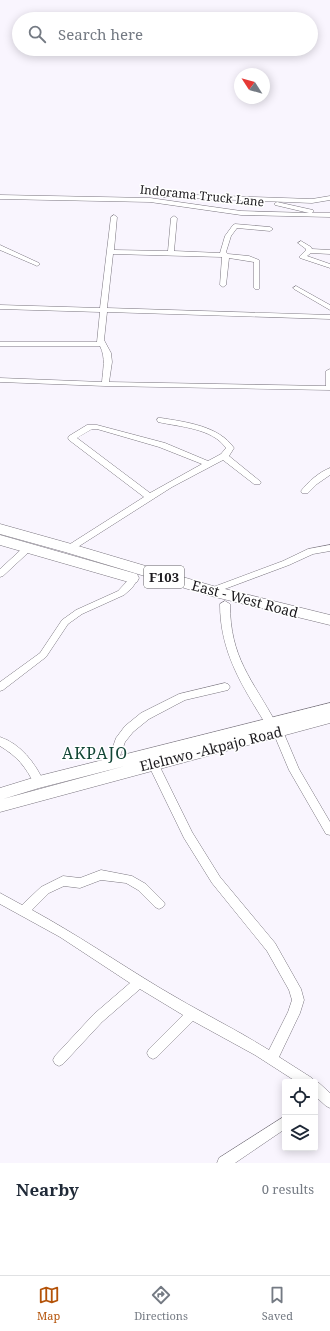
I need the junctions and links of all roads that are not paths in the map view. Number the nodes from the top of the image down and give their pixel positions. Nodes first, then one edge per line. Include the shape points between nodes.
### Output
1 (0, 191) edge
2 (0, 197) edge
3 (126, 197) junction
4 (330, 198) edge
5 (255, 199) junction
6 (312, 201) junction
7 (330, 206) edge
8 (330, 215) edge
9 (114, 217) dead end
10 (174, 218) dead end
11 (270, 229) dead end
12 (302, 243) dead end
13 (0, 247) edge
14 (309, 251) junction
15 (110, 252) junction
16 (330, 252) edge
17 (171, 254) junction
18 (226, 256) junction
19 (37, 264) dead end
20 (330, 266) edge
21 (223, 285) dead end
22 (257, 288) dead end
23 (296, 288) dead end
24 (0, 307) edge
25 (330, 308) edge
26 (103, 310) junction
27 (330, 317) edge
28 (0, 344) edge
29 (101, 344) junction
30 (330, 372) edge
31 (0, 380) edge
32 (105, 384) junction
33 (330, 388) edge
34 (161, 420) dead end
35 (224, 456) junction
36 (208, 464) junction
37 (330, 471) edge
38 (257, 482) dead end
39 (305, 491) dead end
40 (150, 497) junction
41 (0, 529) edge
42 (0, 540) edge
43 (28, 548) junction
44 (70, 548) junction
45 (330, 548) edge
46 (0, 574) edge
47 (134, 578) junction
48 (211, 591) junction
49 (225, 604) junction
50 (330, 620) edge
51 (330, 628) edge
52 (0, 687) edge
53 (225, 687) dead end
54 (330, 708) edge
55 (330, 718) edge
56 (275, 727) junction
57 (0, 741) edge
58 (112, 764) junction
59 (153, 764) junction
60 (40, 782) junction
61 (0, 794) edge
62 (0, 806) edge
63 (330, 831) edge
64 (0, 898) edge
65 (159, 904) dead end
66 (24, 910) junction
67 (139, 982) junction
68 (192, 1014) junction
69 (153, 1053) dead end
70 (271, 1059) junction
71 (59, 1060) dead end
72 (303, 1079) edge
73 (282, 1124) edge
74 (224, 1163) edge

1 - 3 street
2 - 3 street, Indorama Truck Lane
3 - 5 street
3 - 8 street, Indorama Truck Lane via 241,213
4 - 6 street
5 - 6 street
5 - 8 street
6 - 7 street
9 - 15 street
10 - 17 street
11 - 18 street via 235,226 225,245 223,252
12 - 14 street
13 - 19 street
14 - 16 street
14 - 20 street via 302,258
15 - 17 street
15 - 26 street
17 - 18 street
18 - 21 street
18 - 22 street via 257,261
23 - 25 street
24 - 26 street
26 - 27 street
26 - 29 street
28 - 29 street
29 - 32 street via 107,353 108,362
30 - 33 street
31 - 32 street
32 - 33 street
34 - 35 street via 188,425 222,438 230,448
35 - 36 street
35 - 38 street
36 - 40 street
36 - 40 street via 167,447 97,427 90,427 72,438
37 - 39 street
40 - 44 street
41 - 44 main road, East - West Road / F103
42 - 43 main road, East - West Road / F103
43 - 46 street
43 - 47 main road, East - West Road / F103
44 - 48 main road, East - West Road / F103
45 - 48 street via 311,551
47 - 49 main road, East - West Road / F103
47 - 52 street via 121,593 78,612 65,622 43,655
48 - 50 main road, East - West Road / F103
49 - 51 main road, East - West Road / F103
49 - 56 street via 226,628 237,666 243,680
53 - 58 street via 182,697 145,716 129,729 120,741
54 - 56 main road
55 - 56 main road, Elelnwo -Akpajo Road
56 - 58 main road
56 - 59 main road, Elelnwo -Akpajo Road
56 - 63 street via 294,770
57 - 60 street via 20,754 32,767
58 - 60 main road
59 - 62 main road, Elelnwo -Akpajo Road
59 - 70 street via 188,834 216,880 271,947 295,989 298,1000 294,1013
60 - 61 main road
64 - 66 street
65 - 66 street via 128,879 101,875 80,883 63,881 45,890
66 - 67 street
67 - 68 street
67 - 71 street via 98,1018
68 - 69 street
68 - 70 street
70 - 72 street
73 - 74 street

